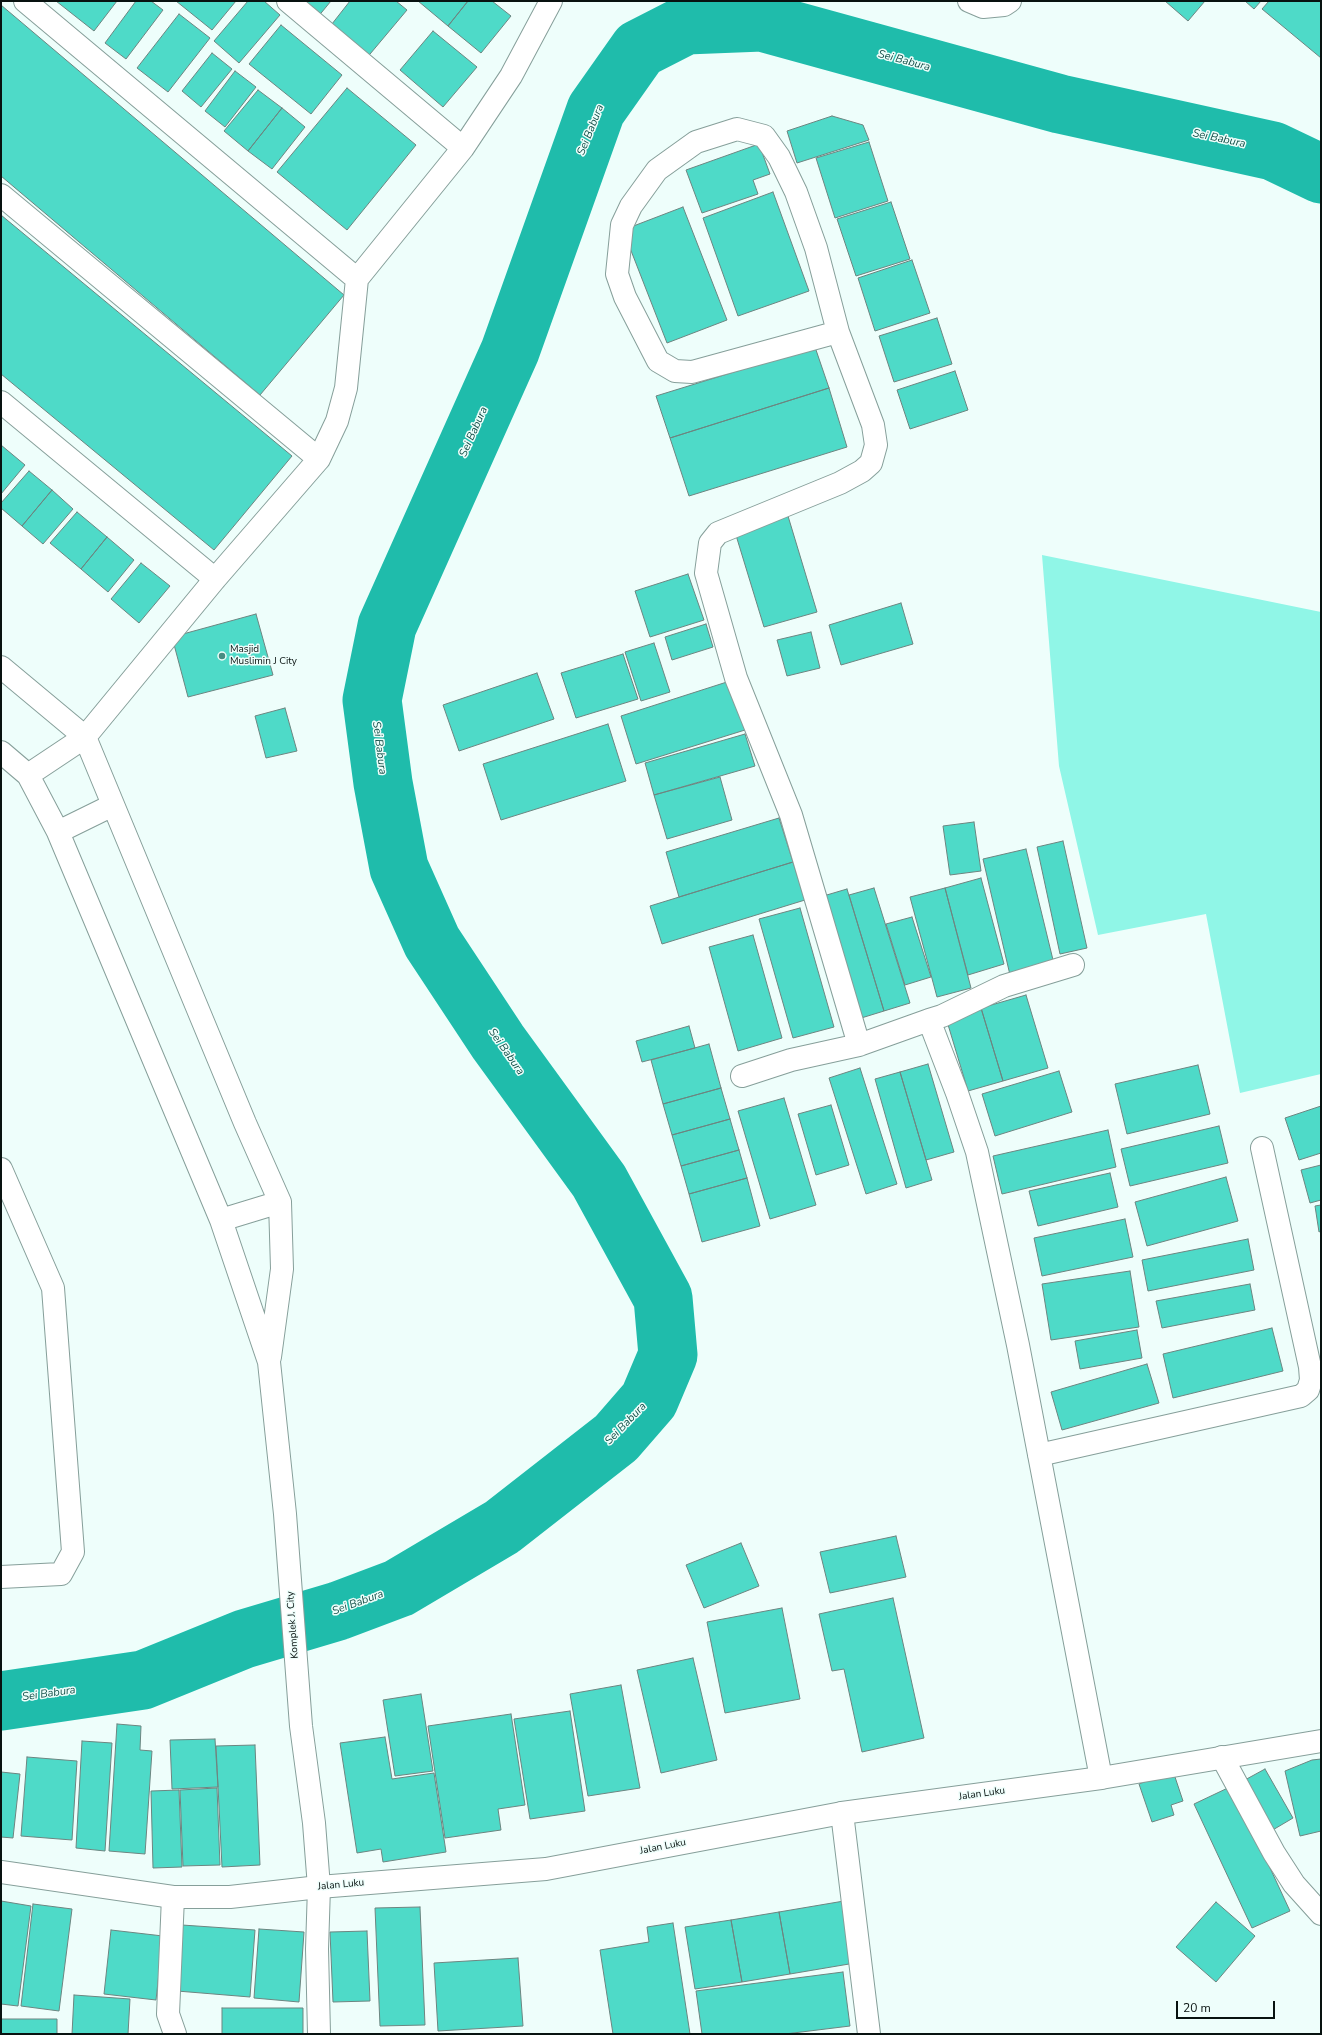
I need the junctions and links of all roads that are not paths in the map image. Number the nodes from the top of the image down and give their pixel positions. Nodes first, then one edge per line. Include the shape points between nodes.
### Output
1 (25, 1) edge
2 (288, 1) edge
3 (550, 1) edge
4 (969, 1) edge
5 (1010, 1) edge
6 (463, 148) junction
7 (1, 195) edge
8 (357, 279) junction
9 (838, 332) junction
10 (1, 402) edge
11 (319, 460) junction
12 (215, 579) junction
13 (1, 667) edge
14 (85, 737) junction
15 (1, 752) edge
16 (28, 775) junction
17 (113, 804) junction
18 (58, 832) junction
19 (1073, 965) dead end
20 (929, 1020) junction
21 (858, 1045) junction
22 (742, 1076) dead end
23 (1262, 1148) dead end
24 (1, 1169) edge
25 (280, 1202) junction
26 (221, 1220) junction
27 (269, 1362) junction
28 (1039, 1455) junction
29 (1, 1578) edge
30 (1321, 1741) edge
31 (1222, 1757) junction
32 (1100, 1778) junction
33 (842, 1813) junction
34 (1, 1872) edge
35 (319, 1887) junction
36 (173, 1897) junction
37 (1321, 1914) edge
38 (175, 2034) edge
39 (319, 2034) edge
40 (869, 2034) edge

1 - 8 street
2 - 6 street
3 - 6 street via 511,76
4 - 5 street via 984,6 1004,5
6 - 8 street
7 - 11 street
8 - 11 street via 346,388 337,421
9 - 9 street via 816,248 796,192 779,157 764,136 737,129 696,142 657,170 631,206 622,225 617,274 625,297 658,361 675,371 692,372
9 - 21 street via 873,425 876,445 871,463 840,483 718,532 710,543 706,574 736,678 791,815
10 - 12 street
11 - 12 street
12 - 14 street
13 - 14 street
14 - 16 street
14 - 17 street
15 - 16 street
16 - 18 street
17 - 18 street
17 - 25 street
18 - 26 street
19 - 20 street via 1004,986
20 - 21 street
20 - 28 street via 977,1152
21 - 22 street via 792,1060
23 - 28 street via 1310,1367 1311,1380 1308,1390 1301,1396
24 - 29 street via 53,1288 73,1552 61,1574
25 - 26 street
25 - 27 street via 282,1269
26 - 27 street
27 - 35 street, Komplek J. City via 285,1514 301,1726 314,1823
28 - 32 street
30 - 31 street, Jalan Luku
31 - 32 street, Jalan Luku
31 - 37 street via 1282,1865 1294,1884
32 - 33 street, Jalan Luku
33 - 35 street, Jalan Luku via 546,1869
33 - 40 street
34 - 36 street, Jalan Luku
35 - 36 street, Jalan Luku via 230,1897
35 - 39 street, Komplek J. City
36 - 38 street via 168,2014

